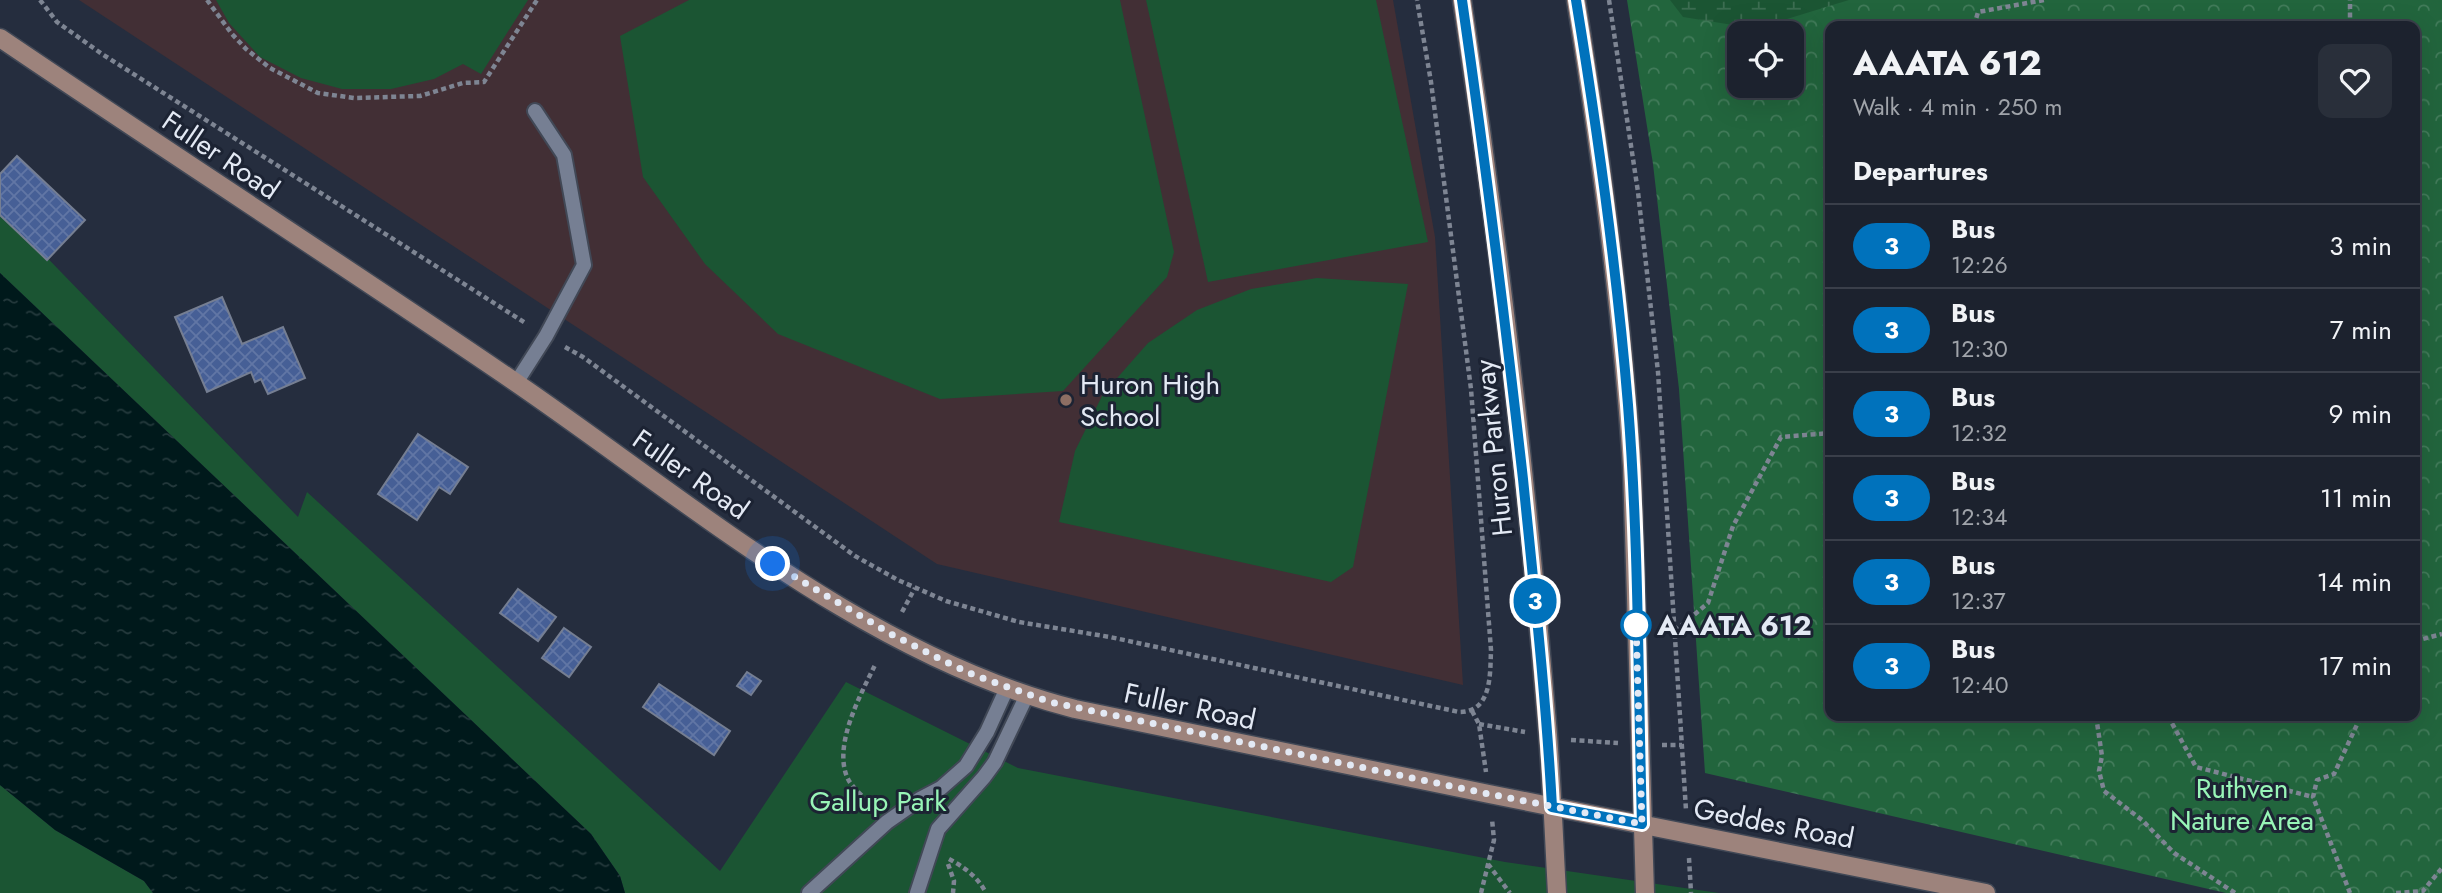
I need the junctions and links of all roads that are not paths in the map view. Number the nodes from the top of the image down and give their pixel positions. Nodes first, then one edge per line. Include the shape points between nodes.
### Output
1 (1462, 0) edge
2 (1565, 0) edge
3 (1576, 0) edge
4 (1579, 20) junction
5 (0, 38) edge
6 (536, 111) dead end
7 (516, 383) junction
8 (1007, 688) junction
9 (1027, 695) junction
10 (1552, 807) junction
11 (1642, 824) junction
12 (809, 893) edge
13 (917, 893) edge
14 (1557, 893) edge
15 (1645, 893) edge
16 (1986, 893) edge

1 - 10 main road, Huron Parkway via 1508,344
2 - 4 main road
3 - 4 main road
4 - 11 main road via 1628,405
5 - 7 main road, Fuller Road
6 - 7 lane via 564,155 584,265
7 - 8 main road, Fuller Road via 773,564 891,634
8 - 9 main road, Fuller Road
8 - 12 lane via 966,766 887,822
9 - 10 main road, Fuller Road via 1074,709
9 - 13 lane via 995,762 938,829
10 - 11 main road, Geddes Road
10 - 14 main road, Huron Parkway
11 - 15 main road
11 - 16 main road, Geddes Road

